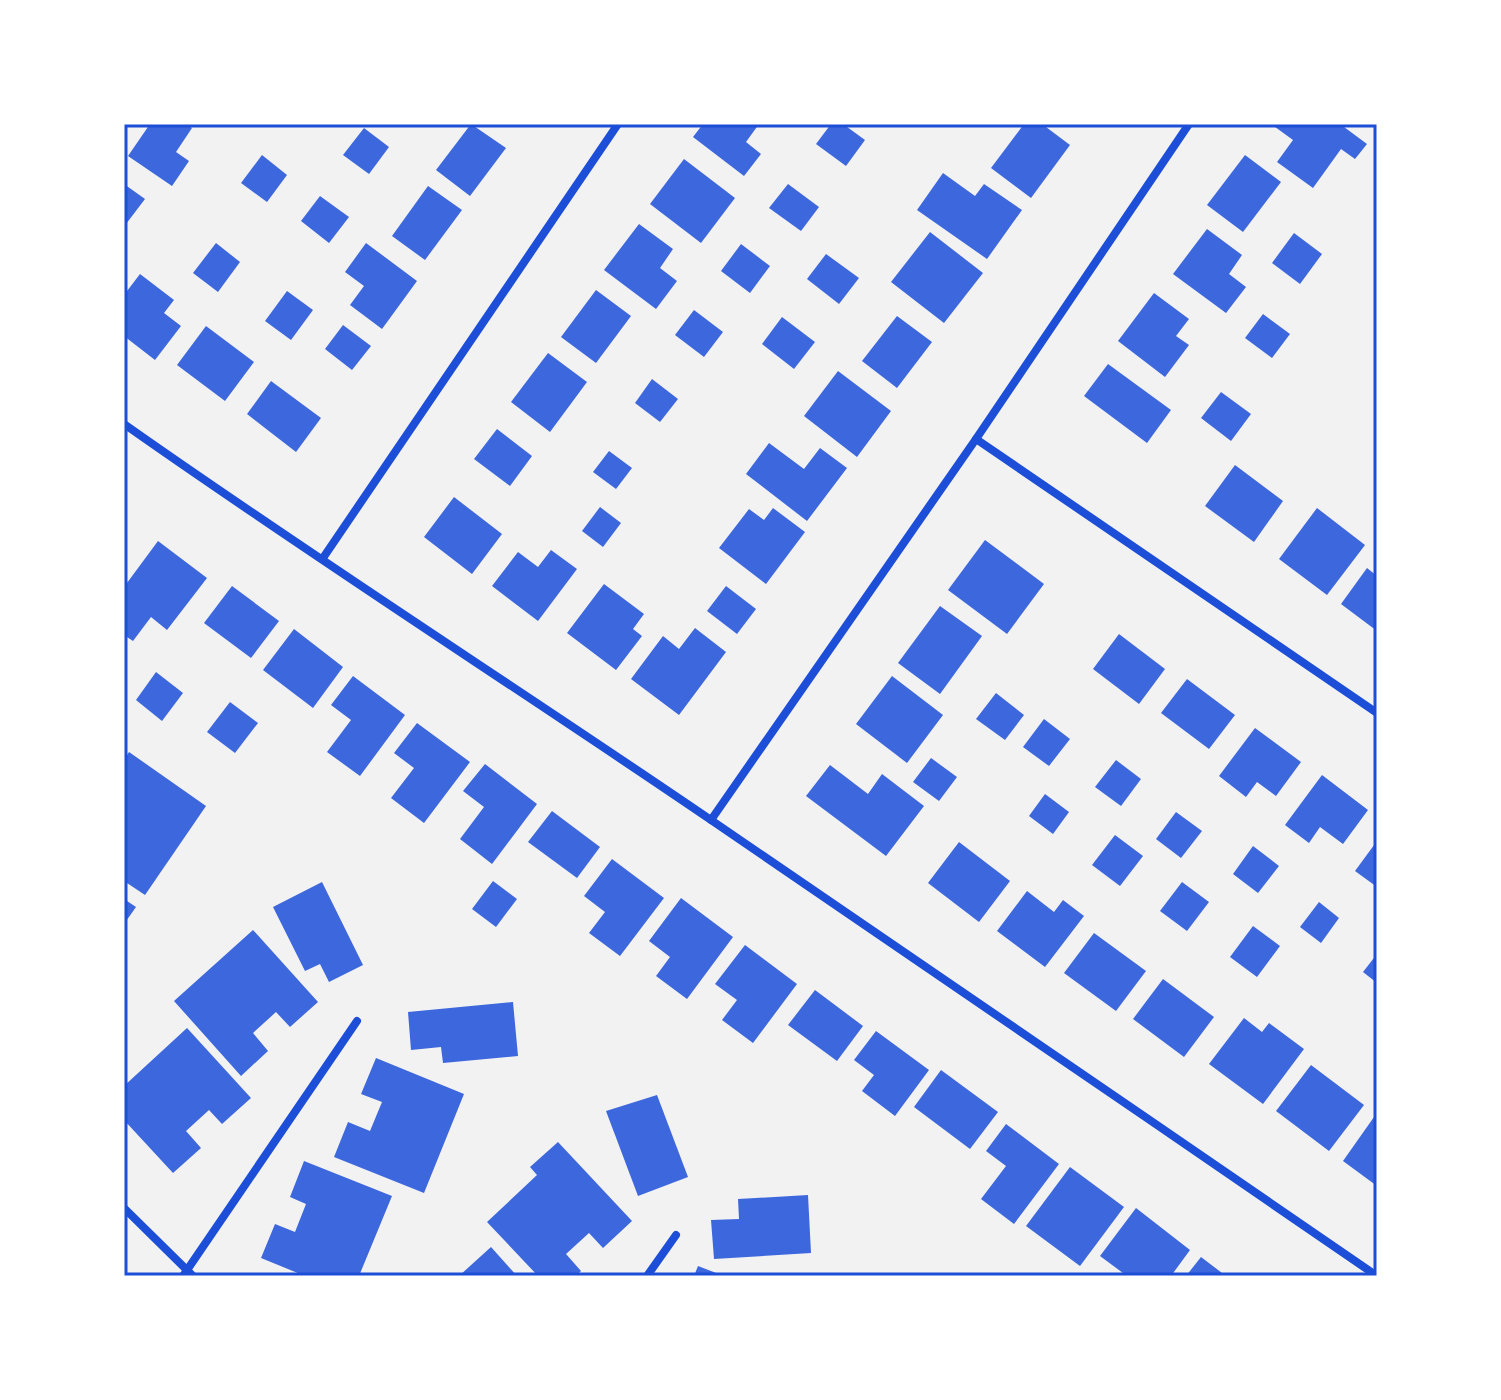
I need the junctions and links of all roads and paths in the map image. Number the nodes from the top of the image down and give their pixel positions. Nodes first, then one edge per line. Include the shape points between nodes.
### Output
1 (618, 124) edge
2 (1189, 124) edge
3 (124, 424) edge
4 (976, 439) junction
5 (323, 558) junction
6 (1377, 713) edge
7 (711, 820) junction
8 (357, 1021) dead end
9 (124, 1208) edge
10 (676, 1235) dead end
11 (188, 1274) edge
12 (647, 1276) edge
13 (1377, 1276) edge

1 - 5 street
2 - 4 street
3 - 5 street
4 - 6 street
4 - 7 street
5 - 7 street
7 - 13 street
8 - 11 street
9 - 11 street
10 - 12 street

